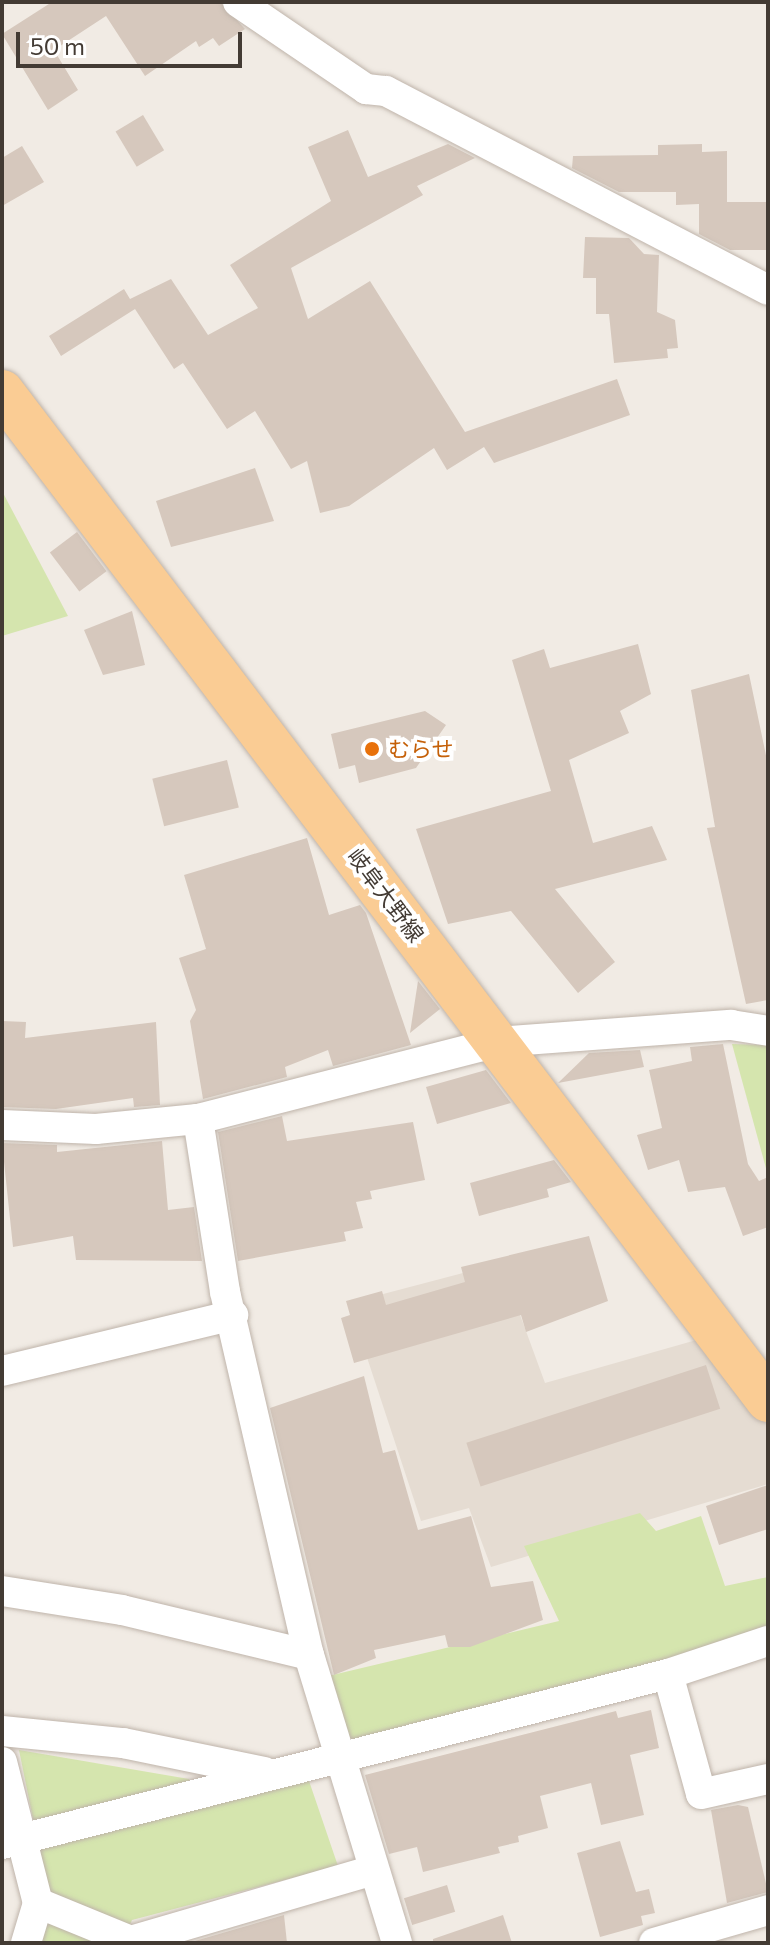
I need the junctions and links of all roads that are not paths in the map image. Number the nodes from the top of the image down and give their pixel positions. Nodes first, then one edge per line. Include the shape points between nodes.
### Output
1 (238, 2) edge
2 (768, 290) edge
3 (2, 392) edge
4 (768, 1031) edge
5 (497, 1042) junction
6 (198, 1119) junction
7 (2, 1125) edge
8 (233, 1315) junction
9 (2, 1371) edge
10 (768, 1400) edge
11 (2, 1591) edge
12 (768, 1641) edge
13 (309, 1655) junction
14 (668, 1674) junction
15 (2, 1731) edge
16 (335, 1757) junction
17 (2, 1762) edge
18 (271, 1773) junction
19 (768, 1779) edge
20 (13, 1842) edge
21 (371, 1871) junction
22 (38, 1903) junction
23 (768, 1910) edge
24 (128, 1942) edge
25 (26, 1943) edge
26 (397, 1943) edge
27 (654, 1943) edge

1 - 2 street via 366,89 386,91
3 - 5 main road, 岐阜大野線
4 - 5 street via 731,1025
5 - 6 street
5 - 10 main road, 岐阜大野線
6 - 7 street via 96,1129
6 - 8 street via 208,1207
8 - 9 street
8 - 13 street
11 - 13 street via 122,1610
12 - 14 street
13 - 16 street
14 - 16 street
14 - 19 street via 701,1794
15 - 18 street via 123,1743
16 - 18 street
16 - 21 street
17 - 20 street
18 - 20 street
20 - 22 street
21 - 24 street
21 - 26 street
22 - 24 street
22 - 25 street
23 - 27 street

